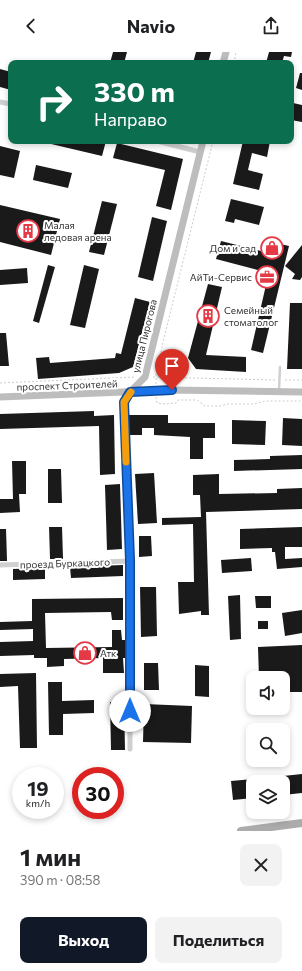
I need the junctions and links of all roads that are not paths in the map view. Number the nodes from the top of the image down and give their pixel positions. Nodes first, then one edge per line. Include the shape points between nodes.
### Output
1 (168, 144) edge
2 (202, 144) edge
3 (200, 152) junction
4 (280, 367) dead end
5 (130, 392) junction
6 (278, 392) junction
7 (302, 392) edge
8 (0, 397) edge
9 (130, 560) junction
10 (0, 565) edge
11 (130, 749) dead end
12 (302, 823) edge
13 (241, 831) edge

1 - 3 street
2 - 3 street, улица Пирогова
3 - 5 street, улица Пирогова via 145,377
4 - 6 lane
5 - 6 street, проспект Строителей
5 - 8 street, проспект Строителей
5 - 9 street, улица Пирогова via 124,402 123,415
6 - 7 street, проспект Строителей
9 - 10 street, проезд Буркацкого
9 - 11 street, улица Пирогова
12 - 13 main road

